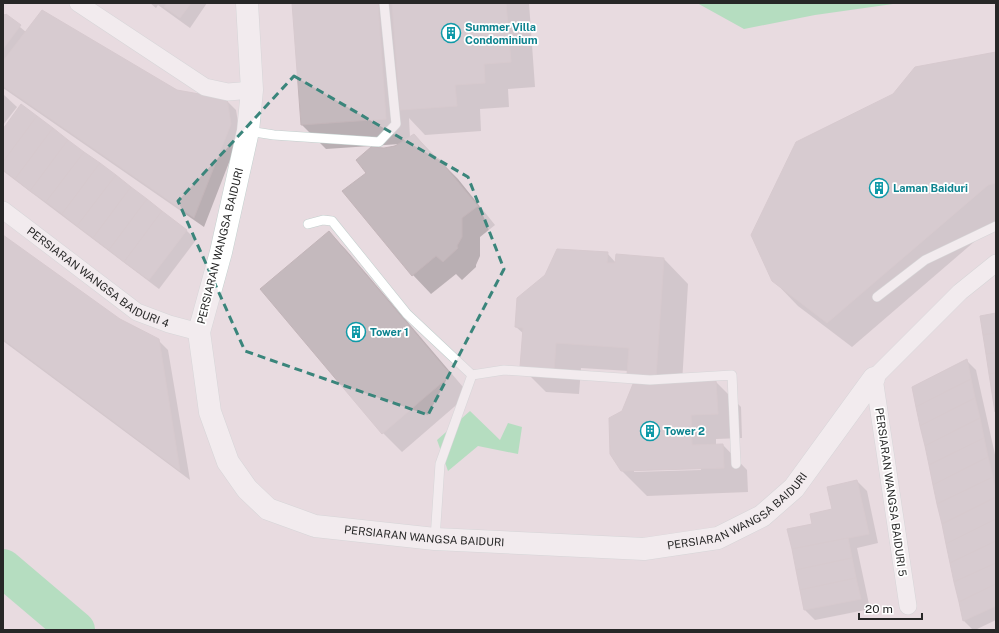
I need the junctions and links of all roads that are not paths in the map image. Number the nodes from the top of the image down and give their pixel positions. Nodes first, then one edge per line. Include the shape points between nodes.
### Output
1 (78, 3) edge
2 (247, 3) edge
3 (384, 3) edge
4 (252, 90) junction
5 (248, 131) junction
6 (3, 210) edge
7 (308, 224) dead end
8 (996, 226) edge
9 (996, 263) edge
10 (877, 297) dead end
11 (199, 332) junction
12 (472, 375) junction
13 (874, 378) junction
14 (736, 464) dead end
15 (435, 539) junction
16 (908, 606) dead end

1 - 4 street via 205,87 228,92
2 - 4 street, PERSIARAN WANGSA BAIDURI
3 - 5 lane via 396,124 379,142
4 - 5 street, PERSIARAN WANGSA BAIDURI
5 - 11 street, PERSIARAN WANGSA BAIDURI
6 - 11 street, PERSIARAN WANGSA BAIDURI 4 via 137,312
7 - 12 lane via 323,220 332,221 407,314
8 - 10 lane via 925,260
9 - 13 street, PERSIARAN WANGSA BAIDURI via 960,292
11 - 15 street, PERSIARAN WANGSA BAIDURI via 210,412 228,462 247,489 268,509 315,526
12 - 14 lane via 504,370 650,380 732,375
12 - 15 lane via 440,464
13 - 15 street, PERSIARAN WANGSA BAIDURI via 794,488 762,516 718,538 644,549
13 - 16 street, PERSIARAN WANGSA BAIDURI 5

